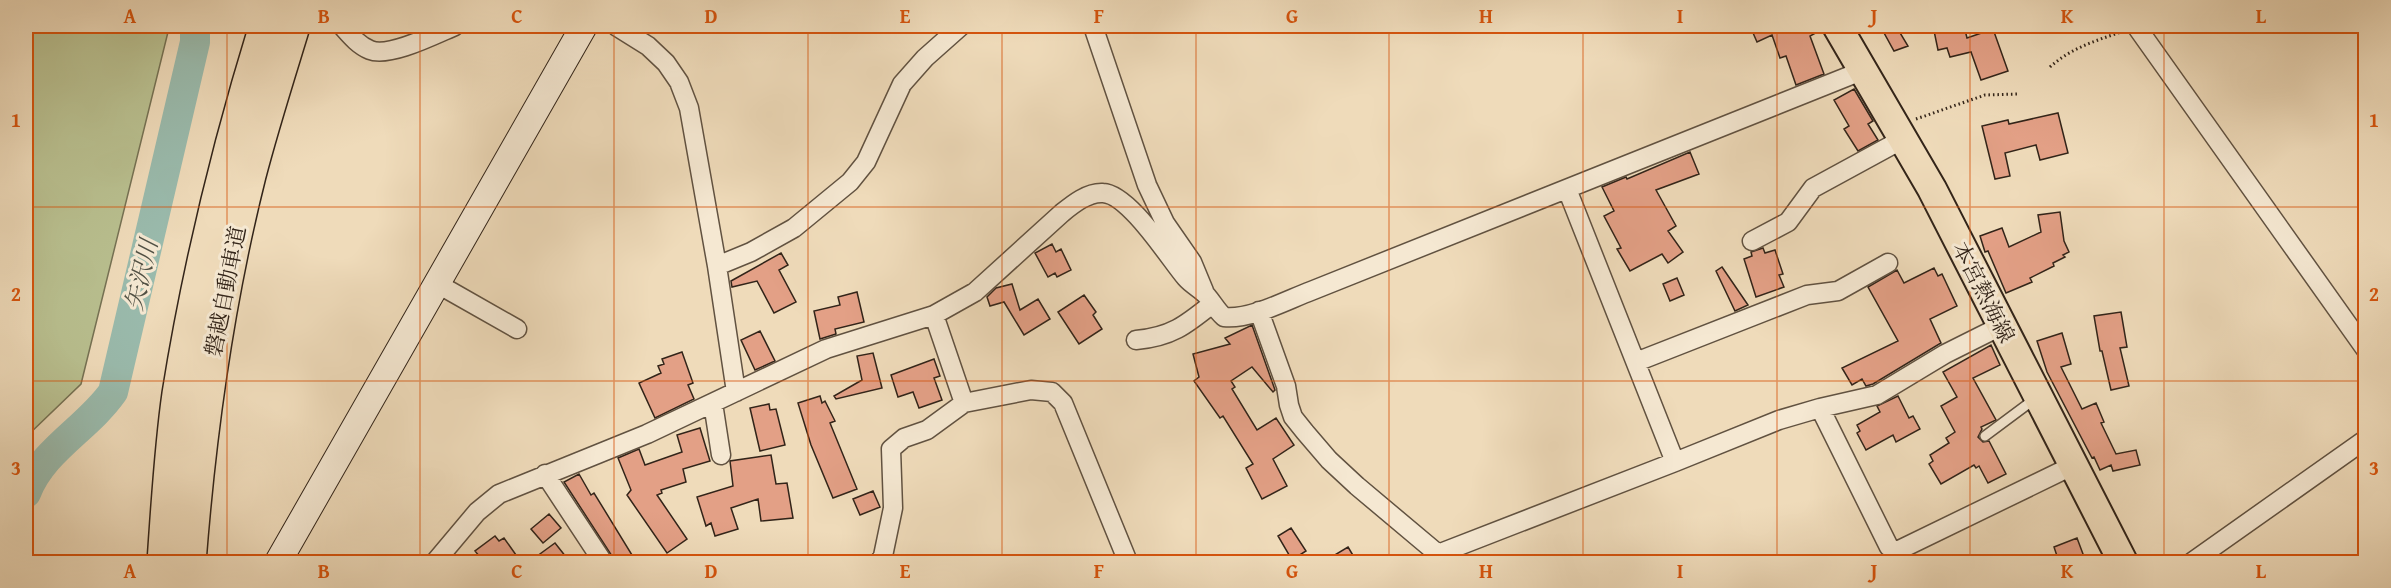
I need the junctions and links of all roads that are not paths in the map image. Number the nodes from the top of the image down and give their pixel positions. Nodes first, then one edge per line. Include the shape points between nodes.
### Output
1 (266, 26) edge
2 (293, 26) edge
3 (342, 26) edge
4 (455, 26) edge
5 (584, 26) edge
6 (616, 26) edge
7 (961, 26) edge
8 (1092, 26) edge
9 (1837, 26) edge
10 (2137, 26) edge
11 (1864, 70) junction
12 (1900, 133) junction
13 (1567, 189) junction
14 (1752, 241) dead end
15 (1888, 263) dead end
16 (717, 266) junction
17 (436, 283) junction
18 (1209, 300) junction
19 (1259, 311) junction
20 (934, 315) junction
21 (2001, 326) junction
22 (516, 329) dead end
23 (1136, 340) dead end
24 (2366, 350) edge
25 (1636, 362) junction
26 (736, 392) junction
27 (2037, 397) junction
28 (713, 403) junction
29 (964, 403) junction
30 (1820, 408) junction
31 (1985, 436) dead end
32 (2366, 439) edge
33 (721, 455) dead end
34 (1675, 462) junction
35 (2072, 466) junction
36 (545, 474) junction
37 (2107, 534) junction
38 (1434, 558) edge
39 (281, 561) edge
40 (164, 562) edge
41 (189, 562) edge
42 (435, 562) edge
43 (603, 562) edge
44 (879, 562) edge
45 (1128, 562) edge
46 (1454, 562) edge
47 (2106, 562) edge
48 (2123, 562) edge
49 (2192, 562) edge

1 - 40 highway, 磐越自動車道 via 224,173 200,282 179,395
2 - 41 highway, 磐越自動車道 via 249,174 224,286 205,398
3 - 4 street via 360,45 379,52
5 - 17 street
6 - 16 street via 666,63 685,93
7 - 16 street via 902,84 866,162 850,182 794,228
8 - 18 street via 1147,185 1165,223 1192,262
9 - 11 main road, 本宮熱海線
10 - 24 street
11 - 12 main road, 本宮熱海線
11 - 13 street
12 - 14 street via 1814,188 1788,222
12 - 21 main road, 本宮熱海線
13 - 19 street
13 - 25 street
15 - 25 street via 1838,291 1807,295
16 - 26 street
17 - 22 street
17 - 39 street
18 - 19 street via 1224,317
18 - 20 street via 1187,280 1140,219 1116,197 1103,192 1076,202 975,292
18 - 23 street via 1183,327 1158,338
19 - 38 street via 1293,417 1329,460
20 - 26 street via 826,349
20 - 29 street
21 - 27 main road, 本宮熱海線
21 - 30 street via 1877,395
25 - 34 street
26 - 28 street
27 - 31 lane
27 - 35 main road, 本宮熱海線
28 - 33 street
28 - 36 street
29 - 44 street via 927,430 904,438 891,449 893,508
29 - 45 street via 1031,390 1052,392 1063,403
30 - 34 street via 1779,420
30 - 35 street via 1888,547 1897,551
32 - 49 street
34 - 38 street
35 - 37 main road, 本宮熱海線
36 - 42 street via 488,501
36 - 43 street
37 - 47 street
37 - 48 main road, 本宮熱海線
38 - 46 street

